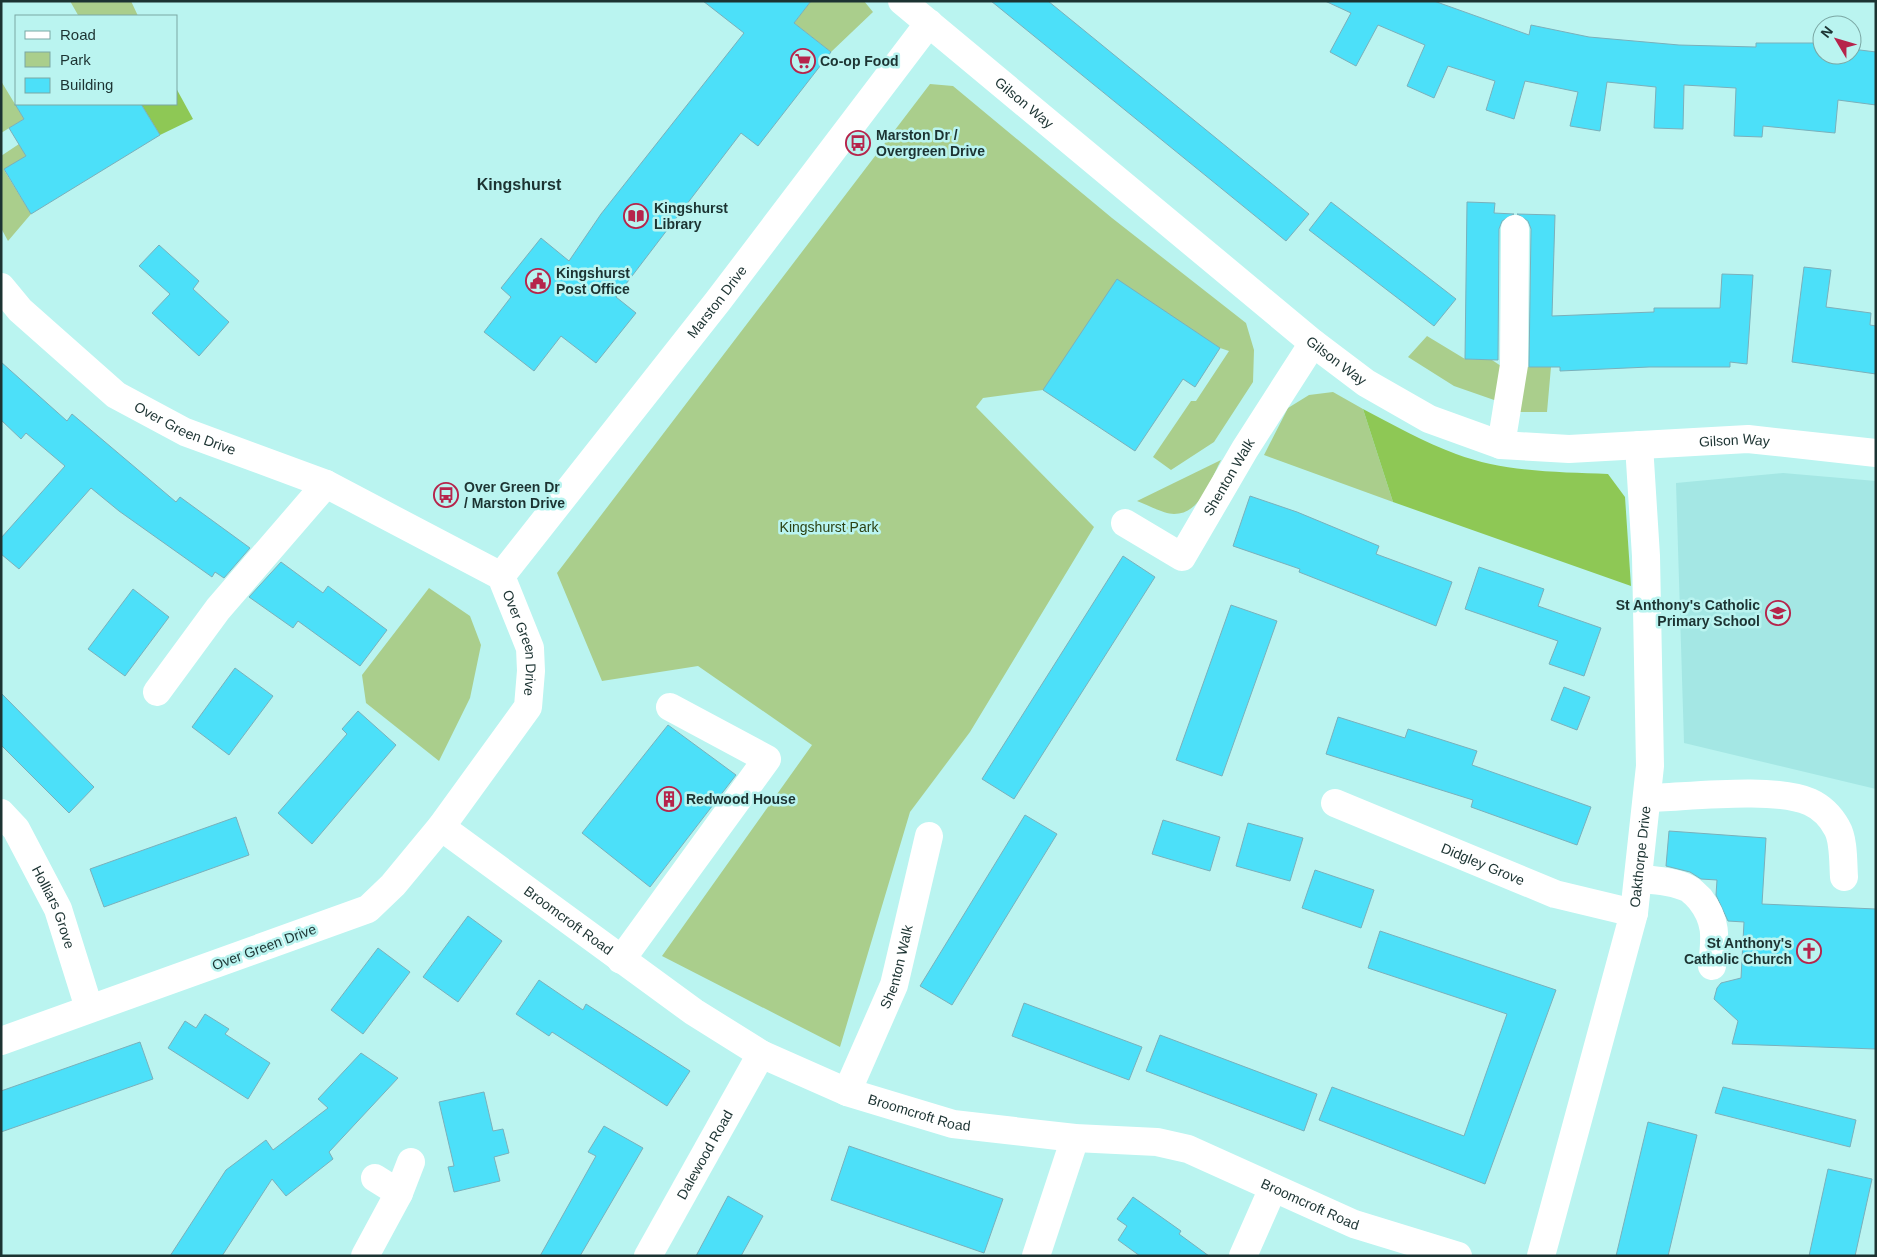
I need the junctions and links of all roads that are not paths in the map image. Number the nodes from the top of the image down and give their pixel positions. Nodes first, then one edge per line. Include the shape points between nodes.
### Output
1 (902, 1) edge
2 (929, 23) junction
3 (1516, 229) dead end
4 (1, 287) edge
5 (1313, 343) junction
6 (1501, 445) junction
7 (1639, 445) junction
8 (1876, 453) edge
9 (326, 484) junction
10 (1125, 523) dead end
11 (501, 576) junction
12 (157, 692) dead end
13 (670, 707) dead end
14 (1647, 798) junction
15 (1335, 803) dead end
16 (1, 813) edge
17 (441, 827) junction
18 (929, 836) dead end
19 (1844, 877) dead end
20 (1638, 879) junction
21 (1634, 913) junction
22 (622, 960) junction
23 (1712, 966) dead end
24 (89, 1008) junction
25 (1, 1042) edge
26 (761, 1054) junction
27 (847, 1092) junction
28 (1075, 1138) junction
29 (410, 1162) dead end
30 (374, 1178) dead end
31 (1273, 1188) junction
32 (399, 1193) junction
33 (365, 1256) edge
34 (648, 1256) edge
35 (1036, 1256) edge
36 (1242, 1256) edge
37 (1458, 1256) edge
38 (1541, 1256) edge

1 - 2 street, Gilson Way
2 - 5 street, Gilson Way
2 - 11 street, Marston Drive via 718,301
3 - 6 street via 1514,365
4 - 9 street, Over Green Drive via 20,310 116,395 185,432
5 - 6 street, Gilson Way via 1366,383 1429,419
5 - 10 street, Shenton Walk via 1182,557
6 - 7 street, Gilson Way via 1569,449
7 - 8 street, Gilson Way via 1748,438
7 - 14 street, Oakthorpe Drive via 1646,556 1650,766
9 - 11 street, Over Green Drive
9 - 12 street via 218,608
11 - 17 street, Over Green Drive via 530,648 528,707
13 - 22 street via 767,759
14 - 19 street via 1746,794 1810,802 1828,814 1838,830
14 - 20 street, Oakthorpe Drive
15 - 21 street, Didgley Grove via 1554,894
16 - 24 street, Holliars Grove via 16,829 58,909
17 - 22 street, Broomcroft Road
17 - 24 street, Over Green Drive via 393,885 368,909
18 - 27 street, Shenton Walk via 894,984
20 - 21 street, Oakthorpe Drive
20 - 23 street via 1671,882 1688,888 1698,897 1710,913 1716,936
21 - 38 street, Oakthorpe Drive
22 - 26 street, Broomcroft Road via 694,1012
24 - 25 street, Over Green Drive
26 - 27 street, Broomcroft Road
26 - 34 street, Dalewood Road
27 - 28 street, Broomcroft Road via 953,1124
28 - 31 street, Broomcroft Road via 1157,1142 1188,1149
28 - 35 street
29 - 32 street
30 - 32 street
31 - 36 street
31 - 37 street, Broomcroft Road via 1354,1224
32 - 33 street

